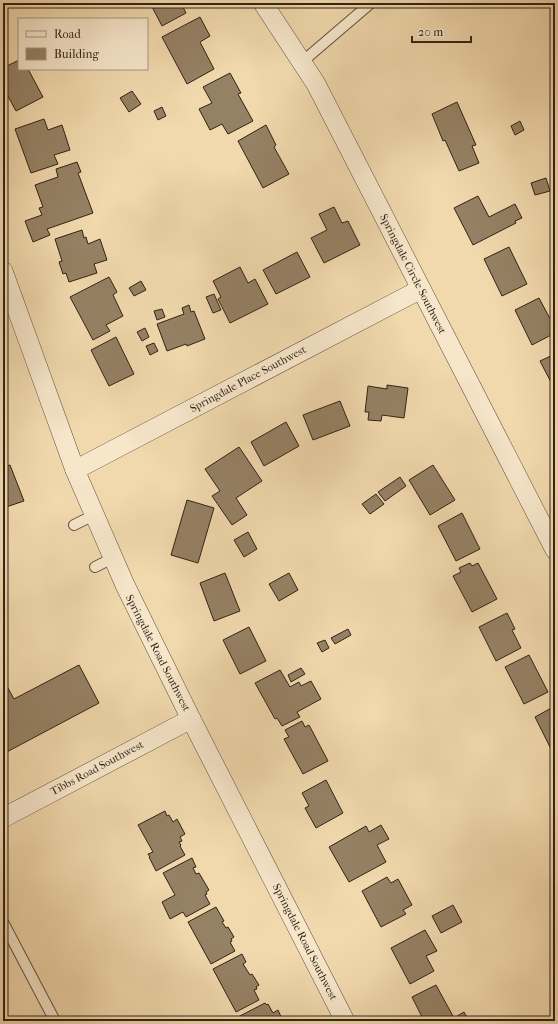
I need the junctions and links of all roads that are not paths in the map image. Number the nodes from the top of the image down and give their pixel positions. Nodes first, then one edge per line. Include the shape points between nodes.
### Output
1 (263, 3) edge
2 (371, 3) edge
3 (302, 62) junction
4 (3, 271) edge
5 (421, 289) junction
6 (75, 470) junction
7 (94, 515) junction
8 (74, 525) dead end
9 (555, 550) edge
10 (113, 558) junction
11 (95, 567) dead end
12 (191, 719) junction
13 (3, 818) edge
14 (3, 922) edge
15 (55, 1021) edge
16 (345, 1021) edge

1 - 3 street, Springdale Circle Southwest
2 - 3 lane
3 - 5 street, Springdale Circle Southwest via 316,84
4 - 6 street, Springdale Road Southwest
5 - 6 street, Springdale Place Southwest
5 - 9 street, Springdale Circle Southwest
6 - 7 street, Springdale Road Southwest
7 - 8 lane
7 - 10 street, Springdale Road Southwest
10 - 11 lane
10 - 12 street, Springdale Road Southwest
12 - 13 street, Tibbs Road Southwest
12 - 16 street, Springdale Road Southwest
14 - 15 lane

